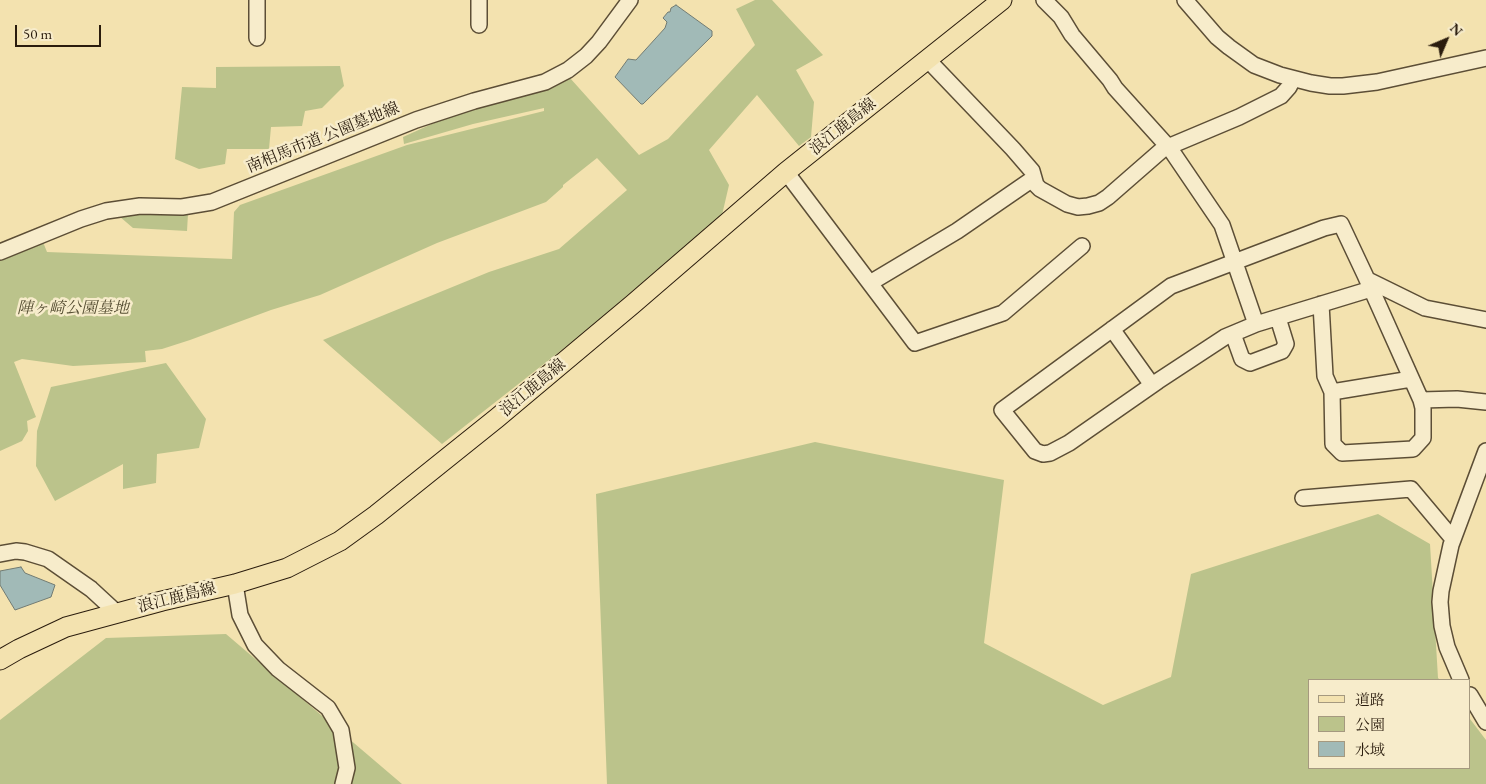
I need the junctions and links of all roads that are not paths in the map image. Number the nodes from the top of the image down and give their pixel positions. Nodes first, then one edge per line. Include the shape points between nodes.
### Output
1 (258, 0) edge
2 (479, 0) edge
3 (630, 0) edge
4 (1002, 0) edge
5 (1044, 0) edge
6 (1184, 0) edge
7 (479, 25) dead end
8 (257, 38) dead end
9 (1486, 58) edge
10 (927, 59) junction
11 (1293, 79) junction
12 (1168, 147) junction
13 (786, 172) junction
14 (1034, 178) junction
15 (1082, 246) dead end
16 (0, 252) edge
17 (1234, 262) junction
18 (870, 283) junction
19 (1369, 284) junction
20 (1321, 304) junction
21 (1278, 318) junction
22 (1486, 320) edge
23 (1256, 324) junction
24 (1112, 329) junction
25 (1233, 334) junction
26 (1411, 379) junction
27 (1152, 385) junction
28 (1332, 392) junction
29 (1421, 400) junction
30 (1486, 402) edge
31 (1486, 451) edge
32 (1303, 498) dead end
33 (1453, 539) junction
34 (0, 554) edge
35 (235, 584) junction
36 (117, 613) junction
37 (0, 660) edge
38 (1461, 679) edge
39 (1471, 698) edge
40 (1486, 722) edge
41 (343, 784) edge

1 - 8 street
2 - 7 street
3 - 16 street, 南相馬市道 公園墓地線 via 586,56 545,82 416,120 212,202 106,211
4 - 10 main road, 浪江鹿島線
5 - 12 street
6 - 11 street via 1229,47 1254,65
9 - 11 street via 1355,85 1330,86
10 - 13 main road, 浪江鹿島線
10 - 14 street via 1013,149
11 - 12 street via 1281,96 1239,118
12 - 14 street via 1108,197 1088,206 1078,207 1060,200 1040,189
12 - 17 street via 1222,226
13 - 18 street
13 - 35 main road, 浪江鹿島線 via 497,418 356,530 287,568
14 - 18 street via 950,236
15 - 18 street via 1003,313 915,343
17 - 19 street via 1341,224
17 - 23 street
17 - 24 street via 1171,286
19 - 20 street
19 - 22 street via 1425,308
19 - 26 street
20 - 21 street
20 - 28 street via 1325,376
21 - 23 street
21 - 25 street via 1286,344 1282,351 1250,363 1242,359
23 - 25 street
24 - 27 street
24 - 27 street via 1002,410 1035,451 1050,454
25 - 27 street
26 - 28 street
26 - 29 street
28 - 29 street via 1333,444 1342,453 1413,449 1423,438
29 - 30 street
31 - 33 street
32 - 33 street via 1411,489
33 - 38 street via 1444,570 1440,602 1447,647
34 - 36 street via 16,551 48,559 77,578
35 - 36 main road, 浪江鹿島線
35 - 41 street via 240,615 255,646 278,669 328,708 341,730 347,768
36 - 37 main road, 浪江鹿島線 via 66,627
39 - 40 street

